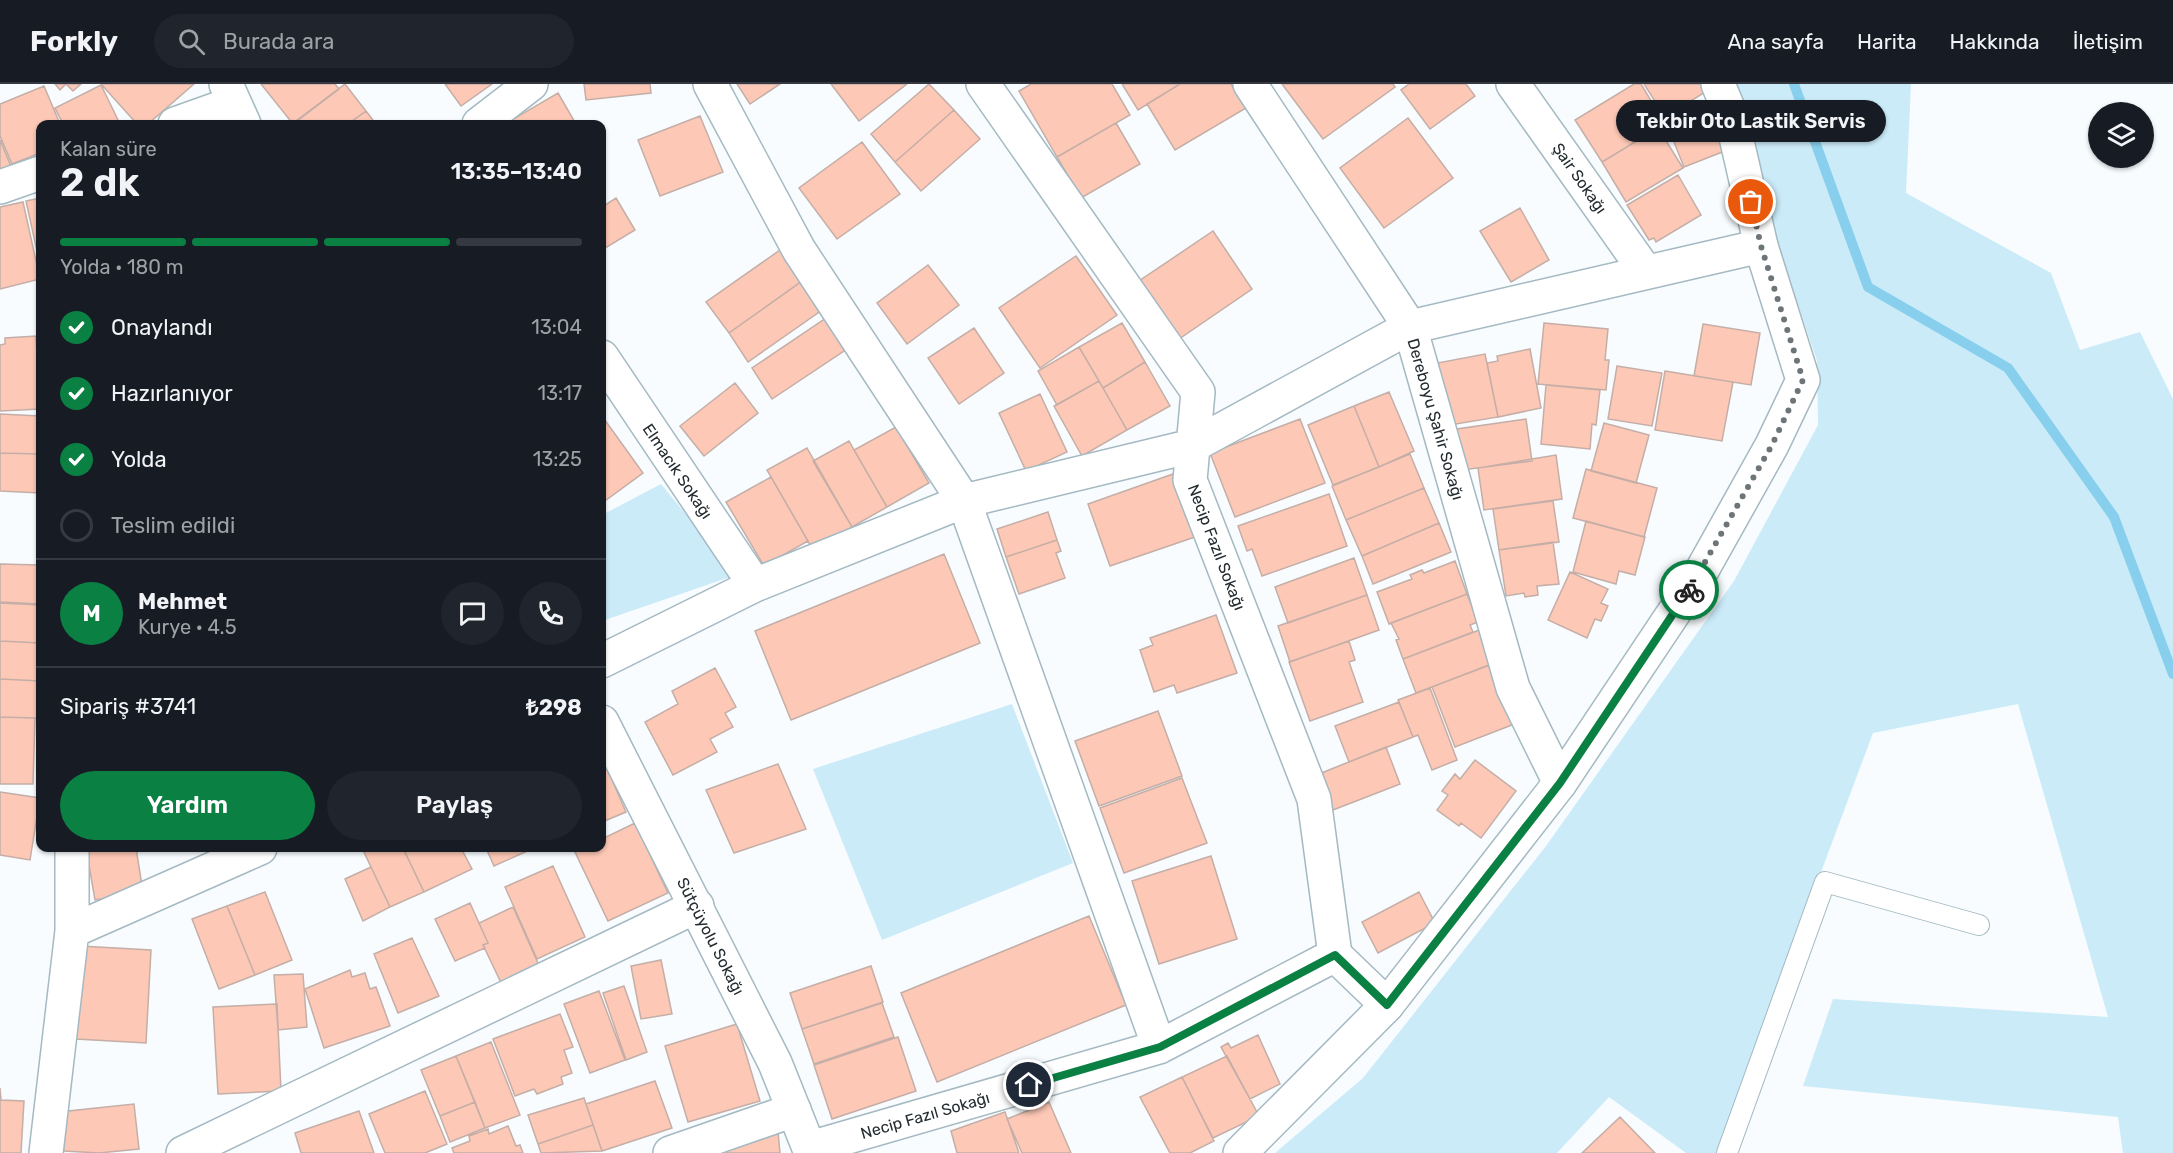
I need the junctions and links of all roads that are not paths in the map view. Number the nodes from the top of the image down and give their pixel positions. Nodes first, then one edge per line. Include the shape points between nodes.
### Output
1 (531, 84) edge
2 (710, 84) edge
3 (983, 84) edge
4 (1250, 84) edge
5 (1513, 84) edge
6 (1718, 84) edge
7 (235, 104) edge
8 (187, 120) edge
9 (484, 120) edge
10 (36, 174) edge
11 (0, 187) edge
12 (1761, 246) junction
13 (1646, 272) junction
14 (1410, 327) junction
15 (606, 363) edge
16 (1192, 446) junction
17 (964, 501) junction
18 (755, 585) junction
19 (606, 659) edge
20 (606, 730) edge
21 (1560, 783) junction
22 (72, 852) edge
23 (251, 852) edge
24 (696, 906) junction
25 (1979, 925) dead end
26 (72, 931) junction
27 (1335, 955) junction
28 (1387, 1005) junction
29 (1160, 1047) junction
30 (794, 1110) junction
31 (704, 1148) edge
32 (811, 1151) edge
33 (46, 1153) edge
34 (183, 1153) edge
35 (670, 1153) edge
36 (1240, 1153) edge
37 (1727, 1153) edge

1 - 9 street
2 - 17 street via 800,250
3 - 16 street, Necip Fazıl Sokağı via 1198,392
4 - 14 street, Dereboyu Şahir Sokağı
5 - 13 street, Şair Sokağı
6 - 12 street via 1731,115
7 - 8 street
10 - 11 street
12 - 13 street
12 - 21 street via 1803,380 1772,445 1701,572
13 - 14 street
14 - 16 street
14 - 21 street, Dereboyu Şahir Sokağı via 1513,688
15 - 18 street, Elmacık Sokağı
16 - 17 street
16 - 27 street, Necip Fazıl Sokağı via 1190,480 1314,799
17 - 18 street
17 - 29 street
18 - 19 street
20 - 24 street, Sütçüyolu Sokağı
21 - 28 street
22 - 26 street
23 - 26 street
24 - 30 street, Sütçüyolu Sokağı
24 - 34 street
25 - 37 lane via 1825,882
26 - 33 street
27 - 28 street
27 - 29 street, Necip Fazıl Sokağı
28 - 36 street
29 - 32 street, Necip Fazıl Sokağı
30 - 31 street
30 - 32 street, Sütçüyolu Sokağı
31 - 35 street

